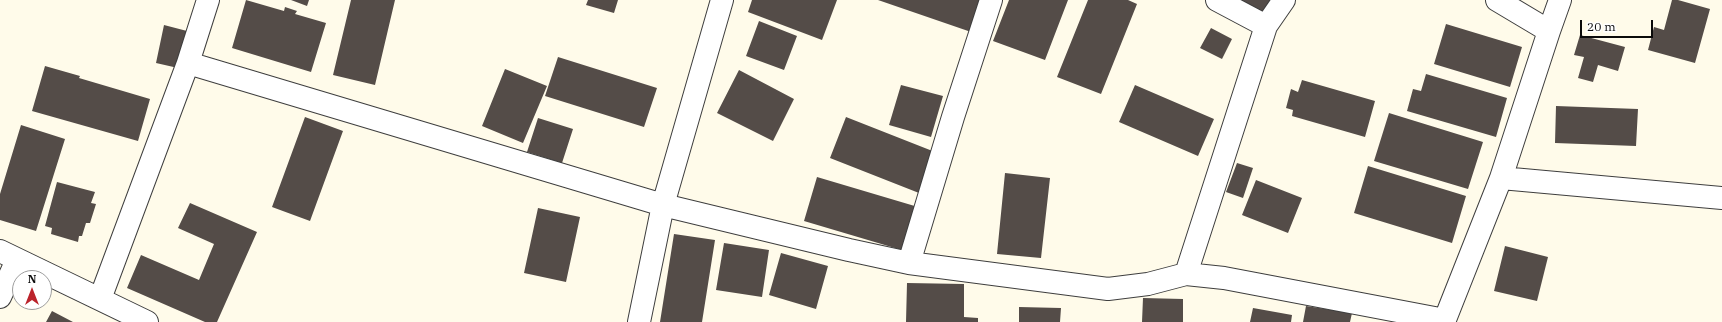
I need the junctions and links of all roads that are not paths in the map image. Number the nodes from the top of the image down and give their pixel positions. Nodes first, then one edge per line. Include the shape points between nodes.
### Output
1 (208, 0) edge
2 (722, 0) edge
3 (991, 0) edge
4 (1216, 0) edge
5 (1284, 0) edge
6 (1497, 0) edge
7 (1560, 0) edge
8 (1266, 26) junction
9 (1549, 31) junction
10 (188, 63) junction
11 (1501, 178) junction
12 (1722, 198) edge
13 (663, 205) junction
14 (9, 255) edge
15 (910, 263) junction
16 (1186, 274) junction
17 (0, 297) edge
18 (100, 300) junction
19 (1444, 321) edge
20 (147, 322) edge
21 (639, 322) edge

1 - 10 street
2 - 13 street
3 - 15 street
4 - 8 street
5 - 8 street
6 - 9 street
7 - 9 street
8 - 16 street
9 - 11 street
10 - 13 street
10 - 18 street
11 - 12 street
11 - 19 street
13 - 15 street
13 - 21 street
14 - 17 street
14 - 18 street
15 - 16 street via 1108,289 1148,284
16 - 19 street via 1224,278
18 - 20 street

